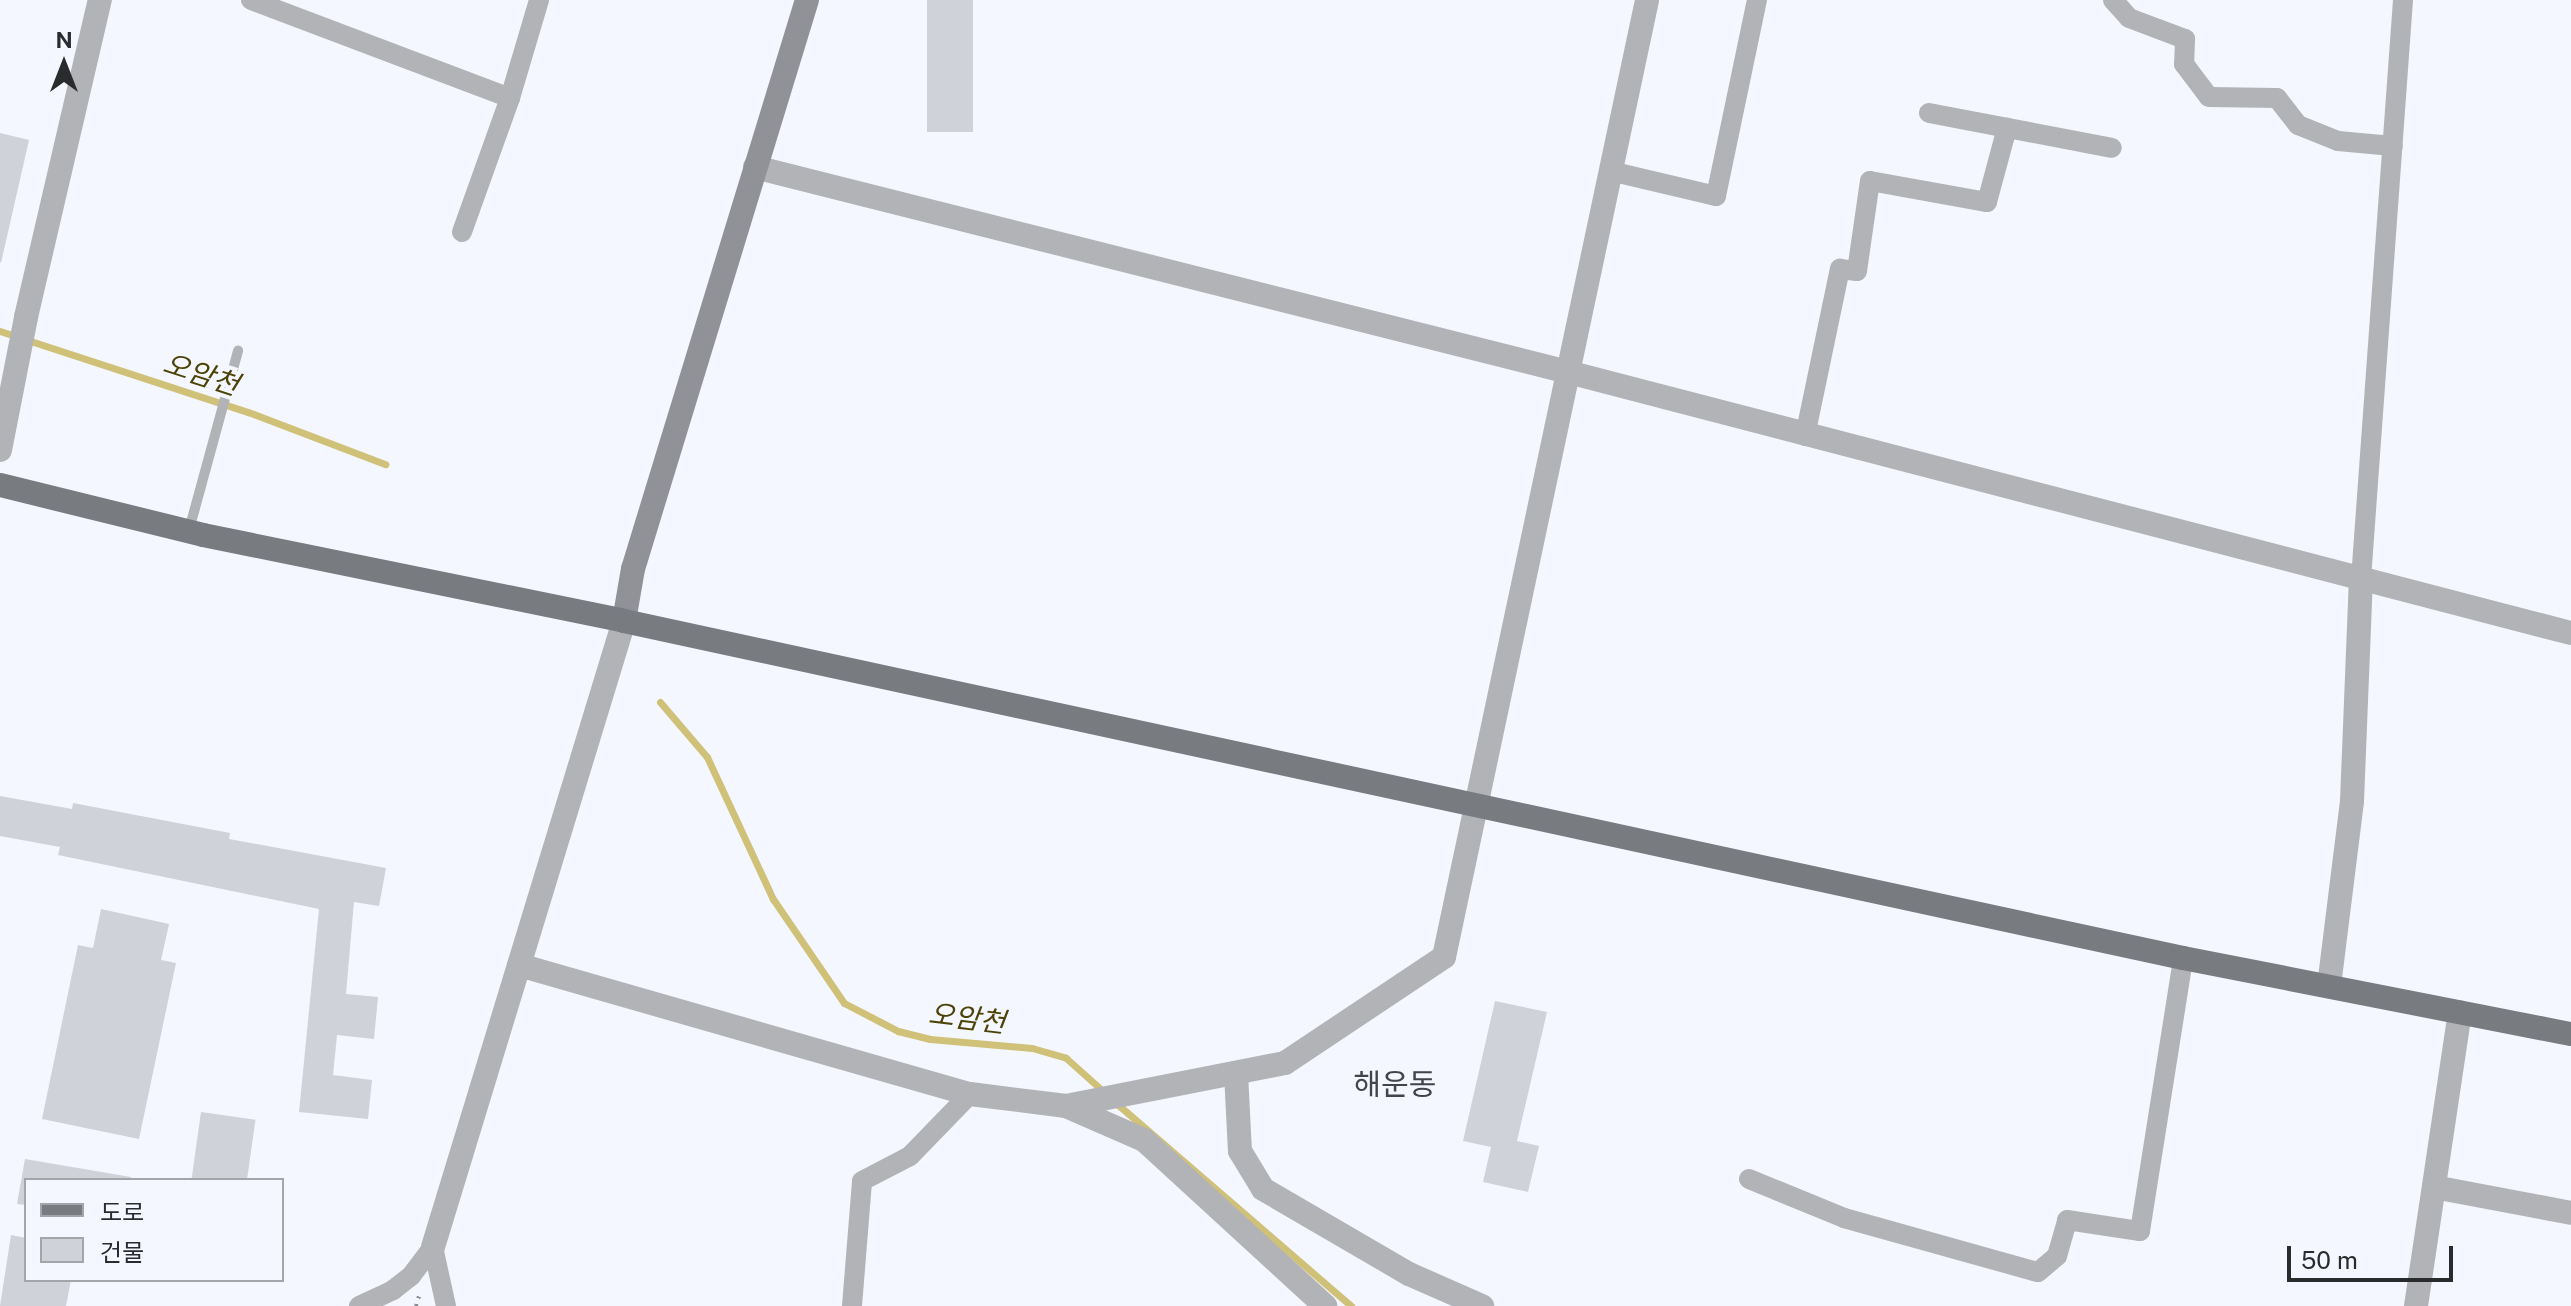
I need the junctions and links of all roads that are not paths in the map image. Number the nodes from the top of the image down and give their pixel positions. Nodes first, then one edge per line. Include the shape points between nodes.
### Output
1 (100, 0) edge
2 (251, 0) edge
3 (539, 0) edge
4 (807, 0) edge
5 (1647, 0) edge
6 (1757, 0) edge
7 (2113, 0) edge
8 (2403, 0) edge
9 (510, 98) junction
10 (1929, 113) dead end
11 (2007, 128) junction
12 (2393, 146) junction
13 (2112, 148) dead end
14 (755, 167) junction
15 (1610, 171) junction
16 (462, 232) dead end
17 (238, 351) dead end
18 (1568, 372) junction
19 (1805, 436) junction
20 (0, 450) edge
21 (0, 485) edge
22 (189, 532) junction
23 (2361, 579) junction
24 (624, 621) junction
25 (2571, 633) edge
26 (1474, 805) junction
27 (2183, 958) junction
28 (519, 965) junction
29 (2329, 986) junction
30 (2460, 1012) junction
31 (2571, 1034) edge
32 (1236, 1073) junction
33 (970, 1094) junction
34 (1066, 1106) junction
35 (1749, 1179) dead end
36 (2434, 1187) junction
37 (2571, 1213) edge
38 (433, 1247) junction
39 (359, 1306) edge
40 (446, 1306) edge
41 (852, 1306) edge
42 (1325, 1306) edge
43 (1482, 1306) edge
44 (2416, 1306) edge

1 - 20 street
2 - 9 street
3 - 9 street
4 - 14 main road
5 - 15 street
6 - 15 street via 1716,196
7 - 12 street via 2129,18 2185,39 2184,64 2209,97 2277,98 2298,125 2338,141
8 - 12 street
9 - 16 street
10 - 11 street
11 - 13 street
11 - 19 street via 1987,202 1870,181 1857,271 1840,269
12 - 23 street
14 - 18 street
14 - 24 main road via 633,569
15 - 18 street
17 - 22 lane
18 - 19 street
18 - 26 street
19 - 23 street
21 - 22 main road
22 - 24 main road
23 - 25 street
23 - 29 street via 2352,801
24 - 26 main road
24 - 28 street
26 - 27 main road
26 - 32 street via 1444,957 1285,1063
27 - 29 main road
27 - 35 street via 2140,1231 2067,1220 2057,1256 2038,1272 1844,1218
28 - 33 street
28 - 38 street
29 - 30 main road
30 - 31 main road
30 - 36 street
32 - 34 street
32 - 43 street via 1240,1151 1263,1189 1409,1274
33 - 34 street
33 - 41 street via 910,1156 862,1181
34 - 42 street via 1144,1140
36 - 37 street
36 - 44 street
38 - 39 street via 411,1276
38 - 40 street

